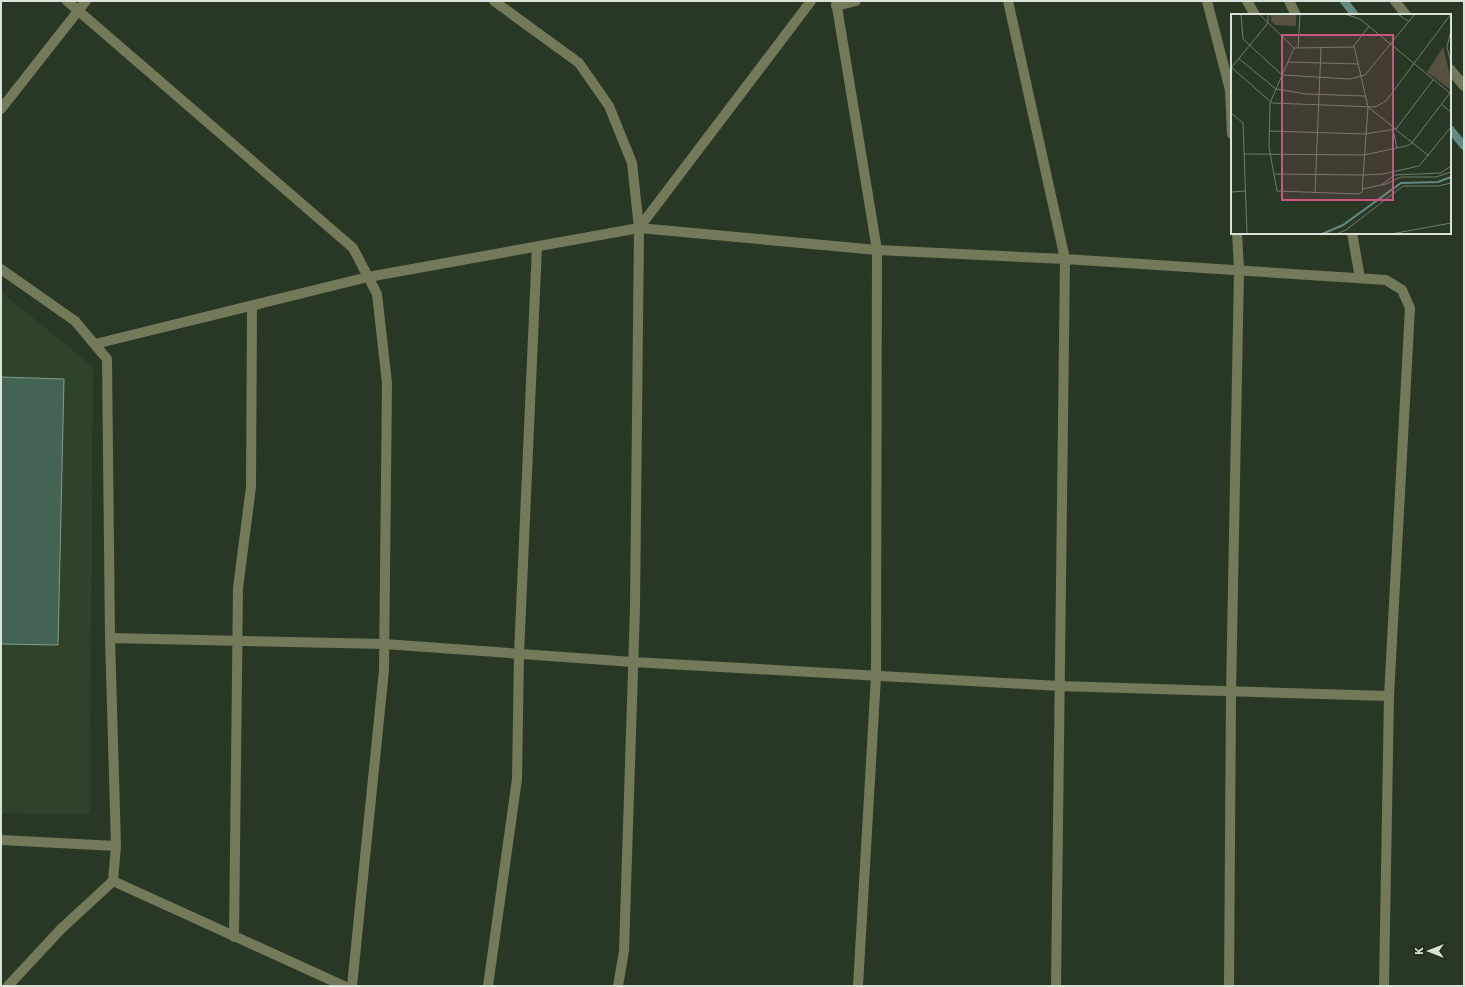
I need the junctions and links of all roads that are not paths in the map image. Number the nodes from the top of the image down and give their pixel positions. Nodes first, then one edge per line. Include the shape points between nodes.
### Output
1 (67, 1) edge
2 (86, 1) edge
3 (494, 1) edge
4 (811, 1) edge
5 (856, 1) edge
6 (1008, 1) edge
7 (1207, 1) edge
8 (1247, 1) edge
9 (1289, 1) edge
10 (1395, 1) edge
11 (836, 3) edge
12 (77, 10) junction
13 (1254, 14) edge
14 (1296, 14) edge
15 (1405, 14) edge
16 (1451, 70) edge
17 (1464, 86) edge
18 (1, 109) edge
19 (1231, 112) edge
20 (639, 228) junction
21 (1237, 234) edge
22 (1352, 234) edge
23 (537, 246) junction
24 (877, 250) junction
25 (1065, 259) junction
26 (1, 269) edge
27 (1239, 270) junction
28 (368, 277) junction
29 (1360, 278) junction
30 (252, 306) junction
31 (95, 344) junction
32 (110, 638) junction
33 (238, 641) junction
34 (384, 644) junction
35 (519, 654) junction
36 (633, 662) junction
37 (876, 676) junction
38 (1059, 686) junction
39 (1231, 693) junction
40 (1389, 696) junction
41 (1, 840) edge
42 (116, 846) junction
43 (113, 881) junction
44 (234, 936) junction
45 (8, 986) edge
46 (344, 986) edge
47 (352, 986) edge
48 (488, 986) edge
49 (618, 986) edge
50 (858, 986) edge
51 (1056, 986) edge
52 (1229, 986) edge
53 (1384, 986) edge

1 - 12 street
2 - 12 street
3 - 20 street via 579,62 609,106 632,163
4 - 20 street
5 - 11 street
6 - 25 street
7 - 19 street via 1230,90
8 - 13 street
9 - 14 street
10 - 15 street
11 - 24 street
12 - 18 street
12 - 28 street via 352,248
16 - 17 street
20 - 23 street
20 - 24 street
20 - 36 street
21 - 27 street
22 - 29 street
23 - 28 street
23 - 35 street
24 - 25 street
24 - 37 street
25 - 27 street
25 - 38 street
26 - 31 street via 75,321
27 - 29 street
27 - 39 street
28 - 30 street
28 - 34 street via 377,294 387,382
29 - 40 street via 1386,280 1402,290 1410,308
30 - 31 street
30 - 33 street via 251,487 238,588
31 - 32 street via 107,358
32 - 33 street
32 - 42 street
33 - 34 street
33 - 44 street
34 - 35 street
34 - 47 street via 383,678
35 - 36 street
35 - 48 street via 517,779
36 - 37 street
36 - 49 street via 624,952
37 - 38 street
37 - 50 street
38 - 39 street
38 - 51 street
39 - 40 street
39 - 52 street
40 - 53 street
41 - 42 street
42 - 43 street
43 - 44 street
43 - 45 street via 62,929
44 - 46 street

